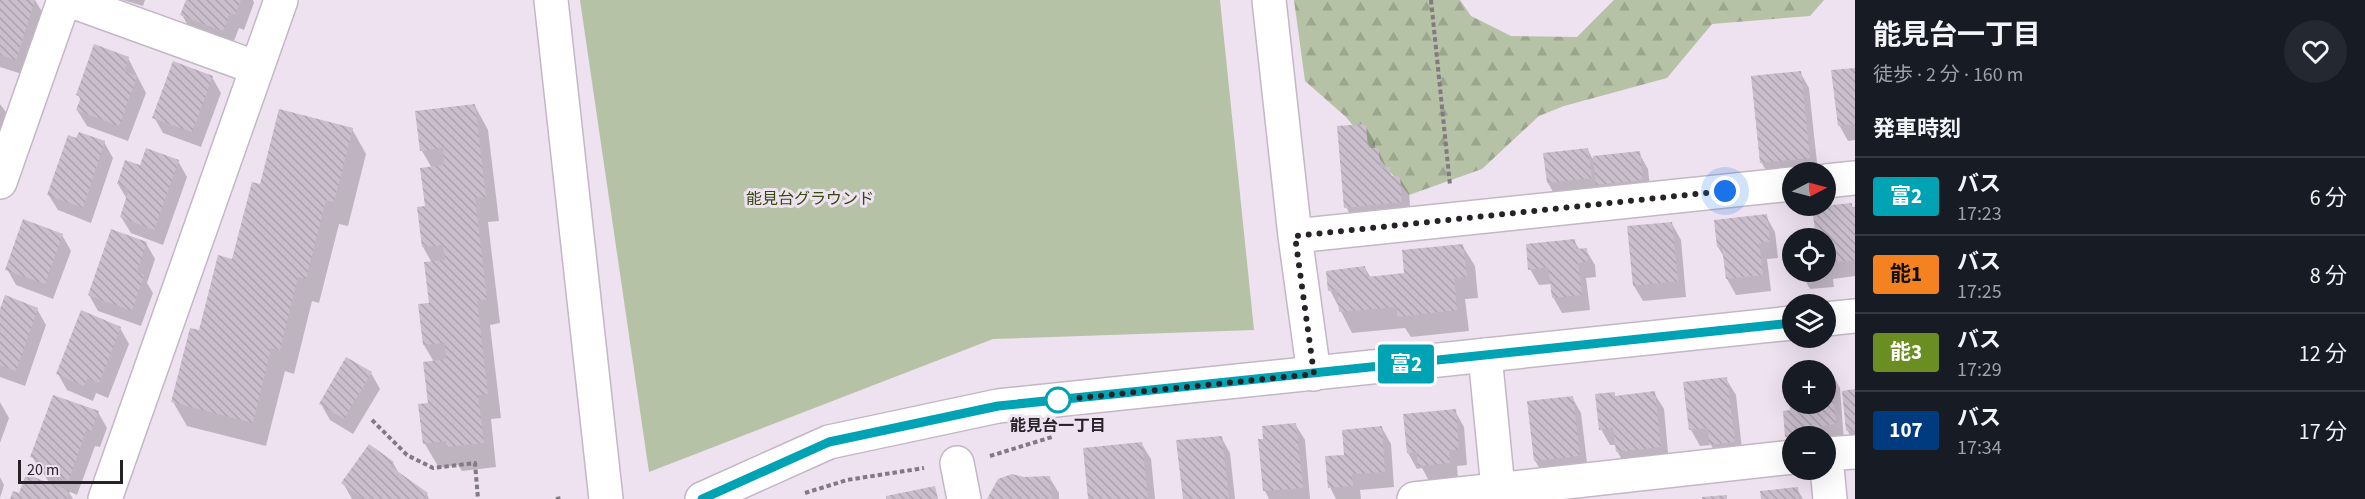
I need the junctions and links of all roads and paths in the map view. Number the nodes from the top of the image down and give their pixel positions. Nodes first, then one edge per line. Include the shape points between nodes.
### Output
1 (64, 0) edge
2 (69, 0) edge
3 (281, 0) edge
4 (551, 0) edge
5 (1269, 0) edge
6 (1431, 0) edge
7 (257, 68) junction
8 (1855, 178) edge
9 (1836, 180) edge
10 (0, 182) edge
11 (1782, 185) edge
12 (1454, 219) junction
13 (1295, 236) junction
14 (1855, 316) edge
15 (1836, 318) edge
16 (1782, 323) edge
17 (1485, 355) junction
18 (1314, 374) junction
19 (372, 420) dead end
20 (1054, 436) dead end
21 (1855, 452) edge
22 (1836, 455) edge
23 (1782, 458) edge
24 (957, 464) junction
25 (1828, 480) edge
26 (1498, 494) edge
27 (797, 496) dead end
28 (562, 498) edge
29 (105, 499) edge
30 (478, 499) edge
31 (556, 499) edge
32 (606, 499) edge
33 (702, 499) edge
34 (964, 499) edge
35 (1414, 499) edge
36 (1830, 499) edge

1 - 10 street
2 - 7 street
3 - 7 street
4 - 32 street
5 - 13 street
6 - 12 path
7 - 29 street
8 - 9 street
11 - 12 street
12 - 13 street
13 - 18 street
14 - 15 street
16 - 17 street
17 - 18 street
17 - 26 street
18 - 33 street via 998,406 829,442
19 - 30 path via 407,455 433,468 475,463
20 - 24 path
21 - 22 street
23 - 26 street
24 - 27 path via 847,480
24 - 34 street
25 - 36 street
26 - 35 street
28 - 31 path

